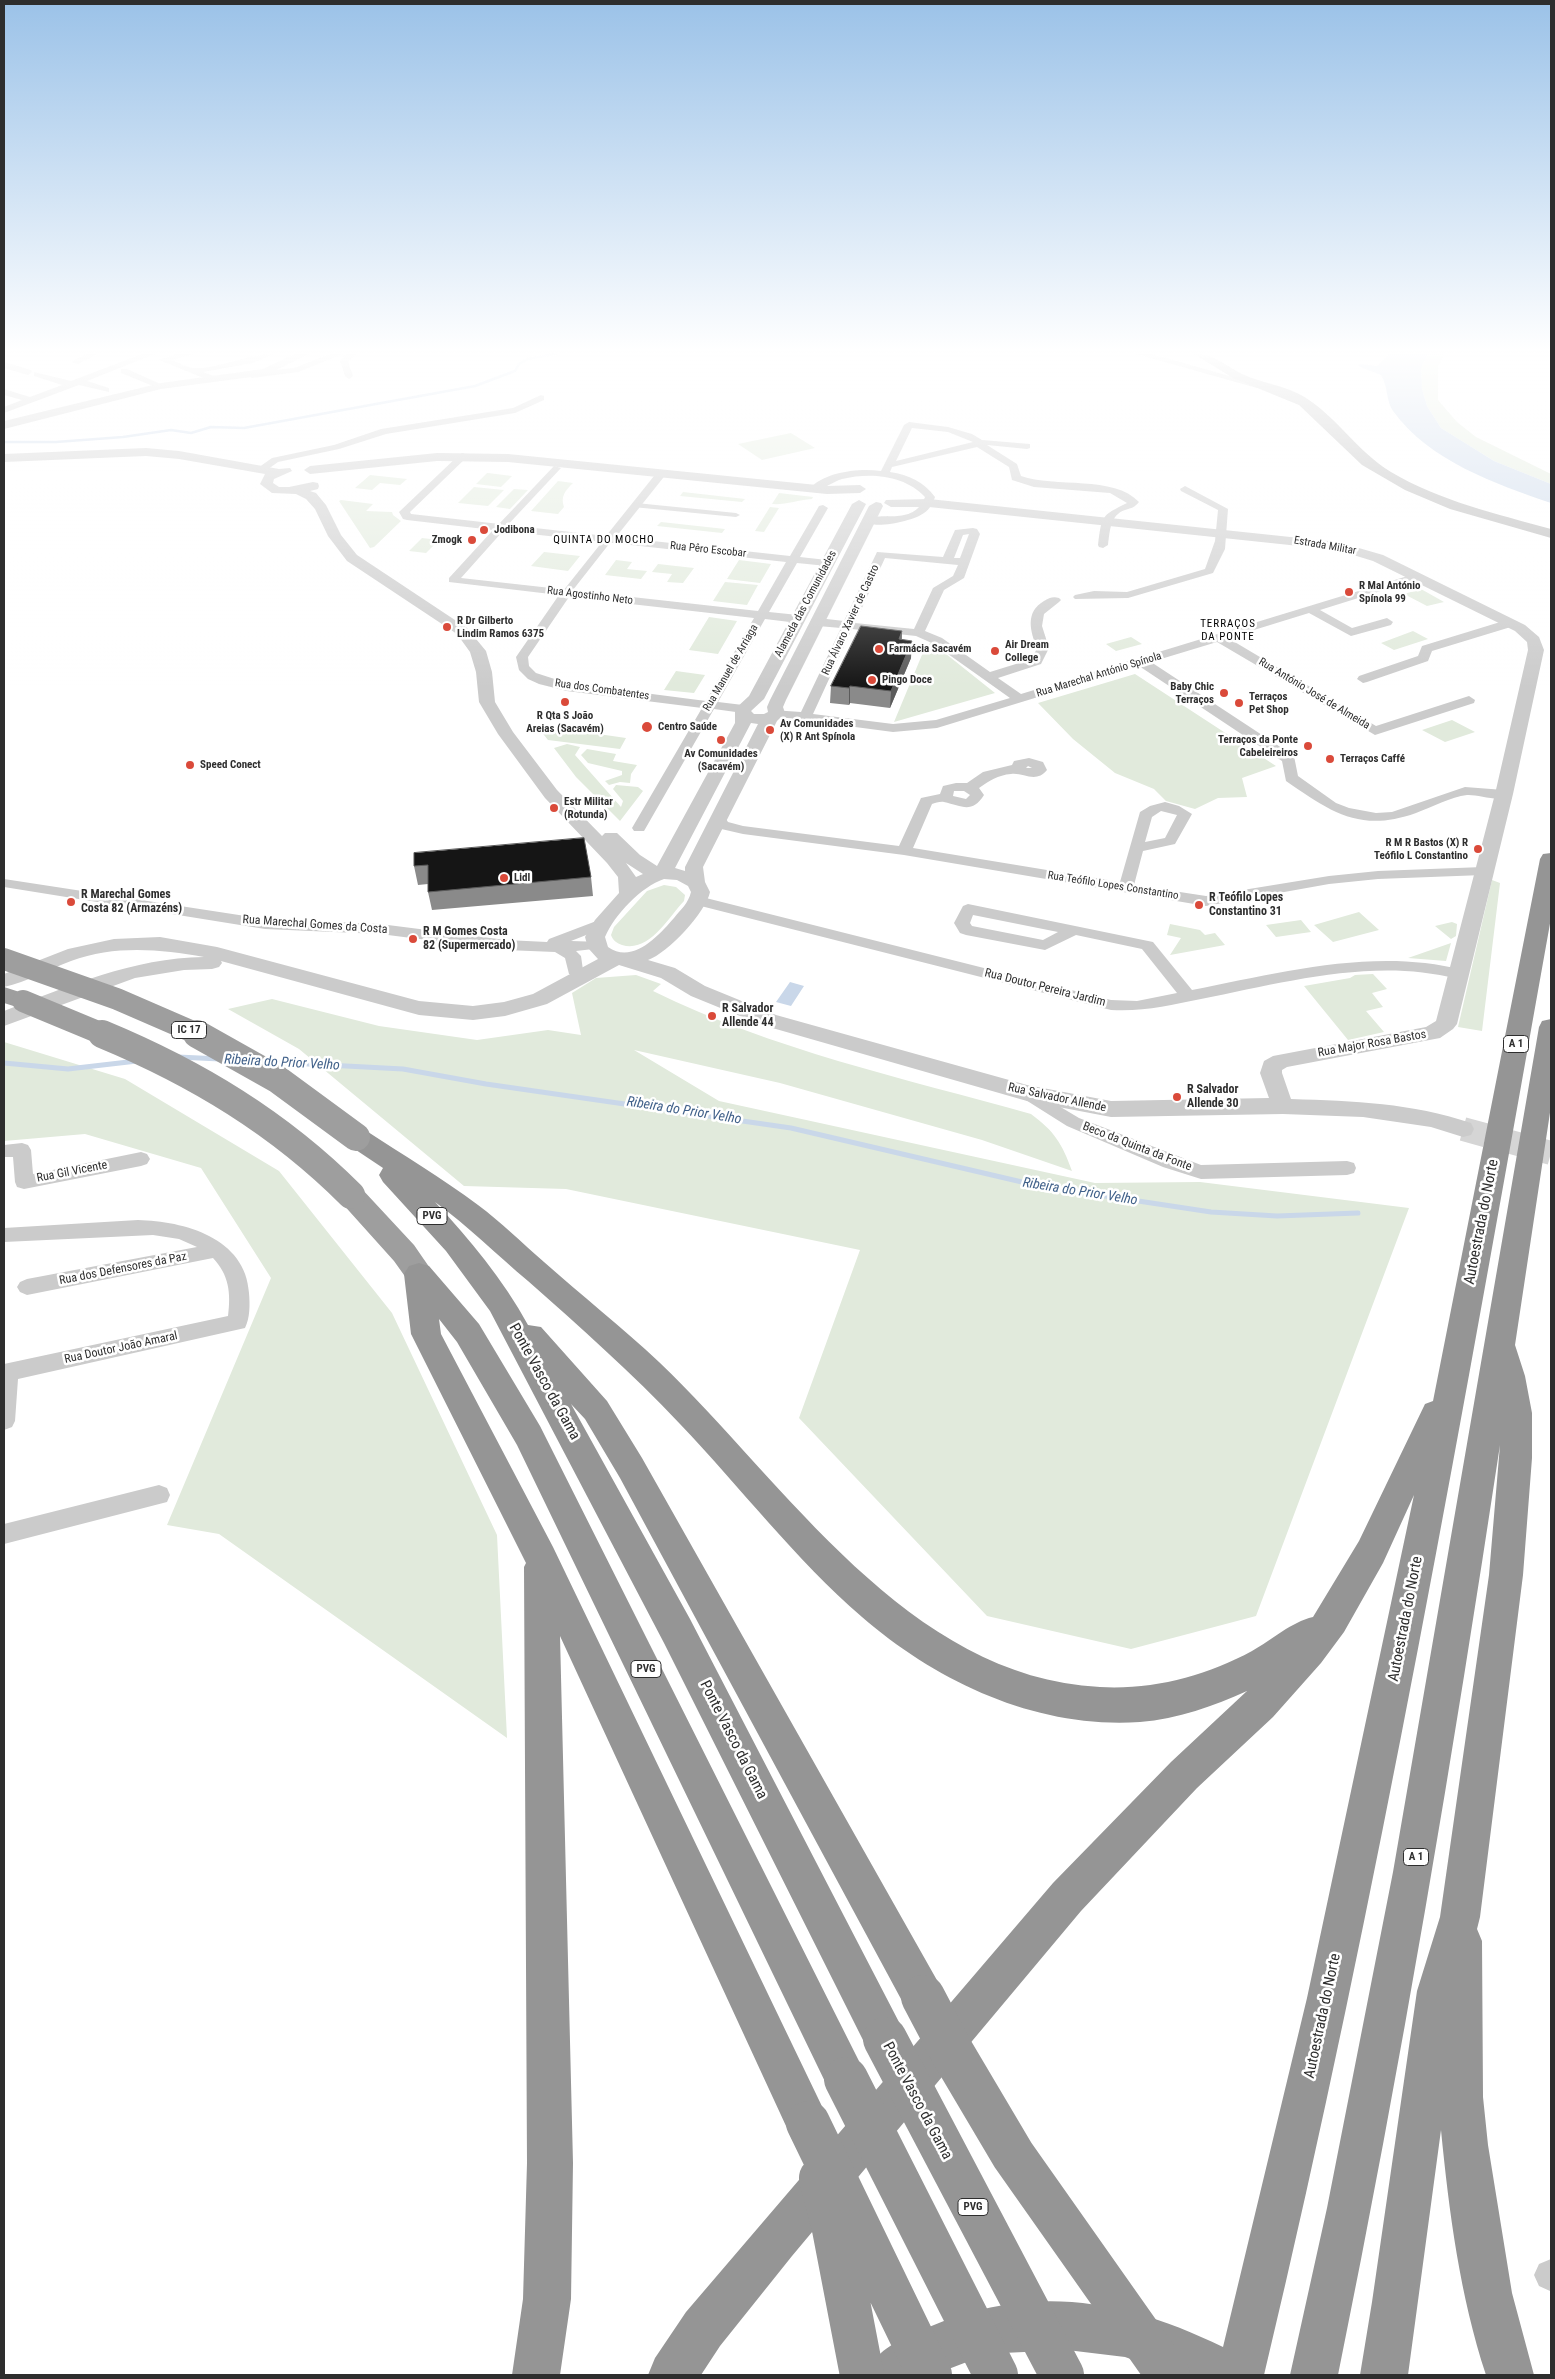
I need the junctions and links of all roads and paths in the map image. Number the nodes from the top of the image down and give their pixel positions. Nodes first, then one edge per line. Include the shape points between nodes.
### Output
1 (213, 465) edge
2 (229, 465) edge
3 (273, 465) edge
4 (348, 465) edge
5 (453, 465) edge
6 (576, 465) edge
7 (890, 465) edge
8 (1013, 465) edge
9 (1373, 465) edge
10 (335, 466) junction
11 (557, 468) dead end
12 (310, 470) junction
13 (269, 473) junction
14 (662, 474) junction
15 (884, 474) junction
16 (318, 481) junction
17 (298, 490) junction
18 (821, 490) junction
19 (1185, 490) dead end
20 (854, 501) junction
21 (924, 502) junction
22 (636, 505) junction
23 (876, 506) junction
24 (823, 508) dead end
25 (736, 515) dead end
26 (869, 521) junction
27 (1107, 521) junction
28 (502, 527) junction
29 (1222, 532) junction
30 (1551, 534) edge
31 (610, 539) junction
32 (1103, 545) dead end
33 (794, 559) junction
34 (946, 560) junction
35 (964, 562) junction
36 (827, 563) junction
37 (1415, 577) junction
38 (566, 593) junction
39 (1079, 597) dead end
40 (1055, 600) dead end
41 (1310, 609) junction
42 (761, 616) junction
43 (798, 619) junction
44 (818, 622) junction
45 (1387, 622) dead end
46 (1510, 623) junction
47 (848, 625) junction
48 (918, 633) junction
49 (1220, 638) junction
50 (1142, 662) junction
51 (988, 676) junction
52 (1363, 679) dead end
53 (1020, 698) junction
54 (1469, 700) dead end
55 (710, 705) junction
56 (746, 709) junction
57 (774, 713) junction
58 (805, 717) junction
59 (1018, 768) dead end
60 (1504, 794) junction
61 (719, 819) junction
62 (639, 828) dead end
63 (743, 830) junction
64 (708, 840) junction
65 (1137, 848) dead end
66 (904, 851) junction
67 (674, 854) junction
68 (633, 859) junction
69 (1551, 859) edge
70 (1483, 871) junction
71 (660, 874) junction
72 (4, 883) edge
73 (1126, 888) junction
74 (697, 892) junction
75 (629, 895) junction
76 (604, 923) junction
77 (1074, 930) junction
78 (665, 940) junction
79 (539, 946) junction
80 (558, 947) junction
81 (597, 947) junction
82 (4, 959) edge
83 (619, 959) junction
84 (256, 965) junction
85 (668, 973) junction
86 (1457, 974) junction
87 (570, 977) junction
88 (4, 981) edge
89 (4, 995) edge
90 (1187, 995) junction
91 (4, 1019) edge
92 (1551, 1027) edge
93 (1027, 1093) junction
94 (1283, 1106) junction
95 (1463, 1129) tunnel mouth
96 (356, 1137) junction
97 (4, 1151) edge
98 (141, 1159) dead end
99 (1347, 1168) dead end
100 (4, 1235) edge
101 (218, 1250) junction
102 (419, 1274) junction
103 (27, 1286) dead end
104 (501, 1303) junction
105 (1500, 1342) junction
106 (6, 1373) edge
107 (1452, 1377) junction
108 (4, 1420) edge
109 (159, 1495) dead end
110 (4, 1534) edge
111 (541, 1558) junction
112 (1332, 1620) junction
113 (1460, 1917) junction
114 (808, 2123) junction
115 (1315, 2373) edge
116 (536, 2375) edge
117 (672, 2375) edge
118 (862, 2375) edge
119 (893, 2375) edge
120 (930, 2375) edge
121 (996, 2375) edge
122 (1062, 2375) edge
123 (1168, 2375) edge
124 (1227, 2375) edge
125 (1240, 2375) edge
126 (1384, 2375) edge
127 (1510, 2375) edge

1 - 13 street
2 - 13 street
3 - 13 street
4 - 10 street
5 - 28 street, Rua Pêro Escobar via 404,512 407,517
6 - 14 street
7 - 15 street
8 - 27 street via 1016,478 1022,481 1112,490 1134,502 1113,512
9 - 30 main road via 1403,484 1449,503
10 - 12 street
10 - 16 street
11 - 28 street
12 - 13 street
12 - 16 street via 317,472
13 - 17 street via 266,484 269,487 282,491
14 - 18 street
14 - 22 street
15 - 18 street via 838,477 828,480
15 - 21 street via 915,482 926,489 930,497
16 - 17 street
16 - 68 street via 348,533 365,554 486,638 494,654 509,714 549,769
17 - 75 street via 311,496 321,508 335,536 352,558 471,640 480,656 487,702 506,734 551,794 614,859 627,877
18 - 20 street
18 - 20 street, Alameda das Comunidades via 865,488 850,494
19 - 29 street via 1223,509
20 - 23 street
20 - 36 street, Alameda das Comunidades
21 - 23 street, Estrada Militar via 891,495
21 - 26 street via 914,514
21 - 27 street, Estrada Militar
22 - 25 street
22 - 31 street
23 - 26 street, Alameda das Comunidades
24 - 33 street, Rua Manuel de Arriaga
26 - 44 street, Alameda das Comunidades
27 - 29 street, Estrada Militar
27 - 32 street
28 - 31 street, Rua Pêro Escobar
28 - 38 street, Rua Agostinho Neto via 453,580
29 - 37 street, Estrada Militar via 1338,546 1378,558
29 - 39 street via 1216,562 1209,570 1128,594
31 - 33 street, Rua Pêro Escobar
31 - 38 street
33 - 36 street, Rua Pêro Escobar
33 - 42 street, Rua Manuel de Arriaga
34 - 35 street
34 - 35 street via 959,532 968,530 975,534
34 - 47 street, Rua Álvaro Xavier de Castro via 881,554
35 - 48 street via 958,578 939,588
36 - 43 street, Alameda das Comunidades
37 - 41 street, Rua Marechal António Spínola
37 - 46 street, Estrada Militar
38 - 42 street, Rua Agostinho Neto
38 - 55 street, Rua dos Combatentes via 522,657 523,667 532,676 566,687
40 - 51 street via 1045,604 1036,617 1036,631 1044,648 1037,661
41 - 45 street via 1351,632
41 - 49 street, Rua Marechal António Spínola
42 - 43 street, Rua Agostinho Neto
42 - 55 street, Rua Manuel de Arriaga
43 - 56 street, Alameda das Comunidades
44 - 47 street
44 - 57 street, Alameda das Comunidades
46 - 52 street via 1426,648 1424,658
46 - 60 street, Estrada Militar via 1534,640 1536,650
47 - 48 street
47 - 58 street, Rua Álvaro Xavier de Castro
48 - 51 street via 938,641
49 - 50 street, Rua Marechal António Spínola
49 - 54 street, Rua António José de Almeida via 1375,731
50 - 53 street, Rua Marechal António Spínola
50 - 60 street via 1289,759 1291,778 1331,806 1346,812 1394,816 1465,791
51 - 53 street
53 - 58 street, Rua Marechal António Spínola via 937,724 893,728
55 - 56 street, Rua dos Combatentes
55 - 62 street, Rua Manuel de Arriaga
56 - 57 street via 755,720
56 - 67 street, Alameda das Comunidades via 743,723
57 - 58 street, Rua Marechal António Spínola
57 - 61 street, Alameda das Comunidades
59 - 66 street via 988,775 970,788 977,795 969,802 958,803 946,797 926,801
60 - 70 street, Estrada Militar
61 - 63 street, Rua Teófilo Lopes Constantino via 722,825
61 - 64 street, Alameda das Comunidades
63 - 64 street, Rua Teófilo Lopes Constantino
63 - 66 street, Rua Teófilo Lopes Constantino
64 - 74 street, Alameda das Comunidades via 694,867
65 - 73 street
66 - 73 street, Rua Teófilo Lopes Constantino
67 - 68 street via 653,860
67 - 71 street, Alameda das Comunidades
68 - 71 street
69 - 107 highway, Autoestrada do Norte / A 1
70 - 73 street, Rua Teófilo Lopes Constantino via 1349,878 1206,901
70 - 86 street, Rua Major Rosa Bastos
71 - 74 street via 682,875
71 - 75 street via 639,884
72 - 79 street, Rua Marechal Gomes da Costa via 265,924 380,929 506,945
74 - 78 street
74 - 90 street, Rua Doutor Pereira Jardim via 1111,1005 1137,1006
75 - 76 street
76 - 79 street, Rua Marechal Gomes da Costa
76 - 81 street via 596,935
77 - 77 street via 968,909 962,923 966,930 1045,945
77 - 90 street via 1147,945
78 - 83 street via 649,952
78 - 85 street via 662,956
79 - 80 street, Rua Marechal Gomes da Costa
80 - 81 street, Rua Marechal Gomes da Costa
80 - 87 street via 574,956
81 - 83 street, Rua Salvador Allende via 606,955
81 - 87 street
82 - 96 highway, IC 17, bridge via 118,998 219,1045 294,1090
83 - 85 street, Rua Salvador Allende
83 - 87 street
84 - 87 street via 419,1008 460,1013 488,1012 540,999
84 - 88 street via 217,952 160,943 114,945 68,955
84 - 91 street via 186,962 129,971
85 - 93 street, Rua Salvador Allende via 698,990 769,1020
86 - 90 street, Rua Doutor Pereira Jardim via 1402,965 1324,972
86 - 94 street, Rua Major Rosa Bastos via 1446,1024 1432,1034 1281,1061 1272,1066 1271,1073
89 - 102 highway, bridge via 132,1046 197,1078 245,1107 333,1175
92 - 105 highway, A 1
93 - 94 street, Rua Salvador Allende via 1111,1109
93 - 99 street, Beco da Quinta da Fonte via 1073,1122 1201,1172
94 - 95 street, Rua Salvador Allende via 1363,1109 1433,1120
96 - 104 highway, Ponte Vasco da Gama / PVG via 456,1243
96 - 112 highway via 462,1207 615,1339 872,1603 924,1644 981,1676 1046,1698 1086,1705 1158,1703 1214,1687 1248,1672
97 - 98 street, Rua Gil Vicente via 22,1150 24,1182
100 - 101 street via 158,1227 188,1233
101 - 103 street, Rua dos Defensores da Paz
101 - 106 street, Rua Doutor João Amaral via 228,1259 238,1282 241,1299 238,1322
102 - 111 highway via 426,1334
102 - 121 highway, PVG, bridge via 468,1333 529,1436
104 - 122 highway, Ponte Vasco da Gama / PVG, bridge via 677,1631 885,2039
104 - 123 highway, bridge via 596,1410 722,1631 952,2052 1013,2155
105 - 113 highway via 1516,1413 1516,1458 1506,1575
105 - 115 highway, A 1 via 1400,1950
106 - 108 street
107 - 112 highway via 1371,1552
107 - 125 highway, Autoestrada do Norte / A 1 via 1397,1669 1341,1936
109 - 110 street
111 - 114 highway
111 - 116 highway via 550,2172 547,2299
112 - 117 highway via 1285,1678 1184,1775 1067,1897 776,2240 703,2329
113 - 126 highway via 1438,1991
113 - 127 highway via 1463,1999 1461,2082 1468,2168 1482,2261 1500,2348
114 - 118 highway, bridge via 834,2229
114 - 120 highway, bridge
119 - 124 highway via 949,2341 1008,2329 1064,2326 1125,2333 1188,2354

